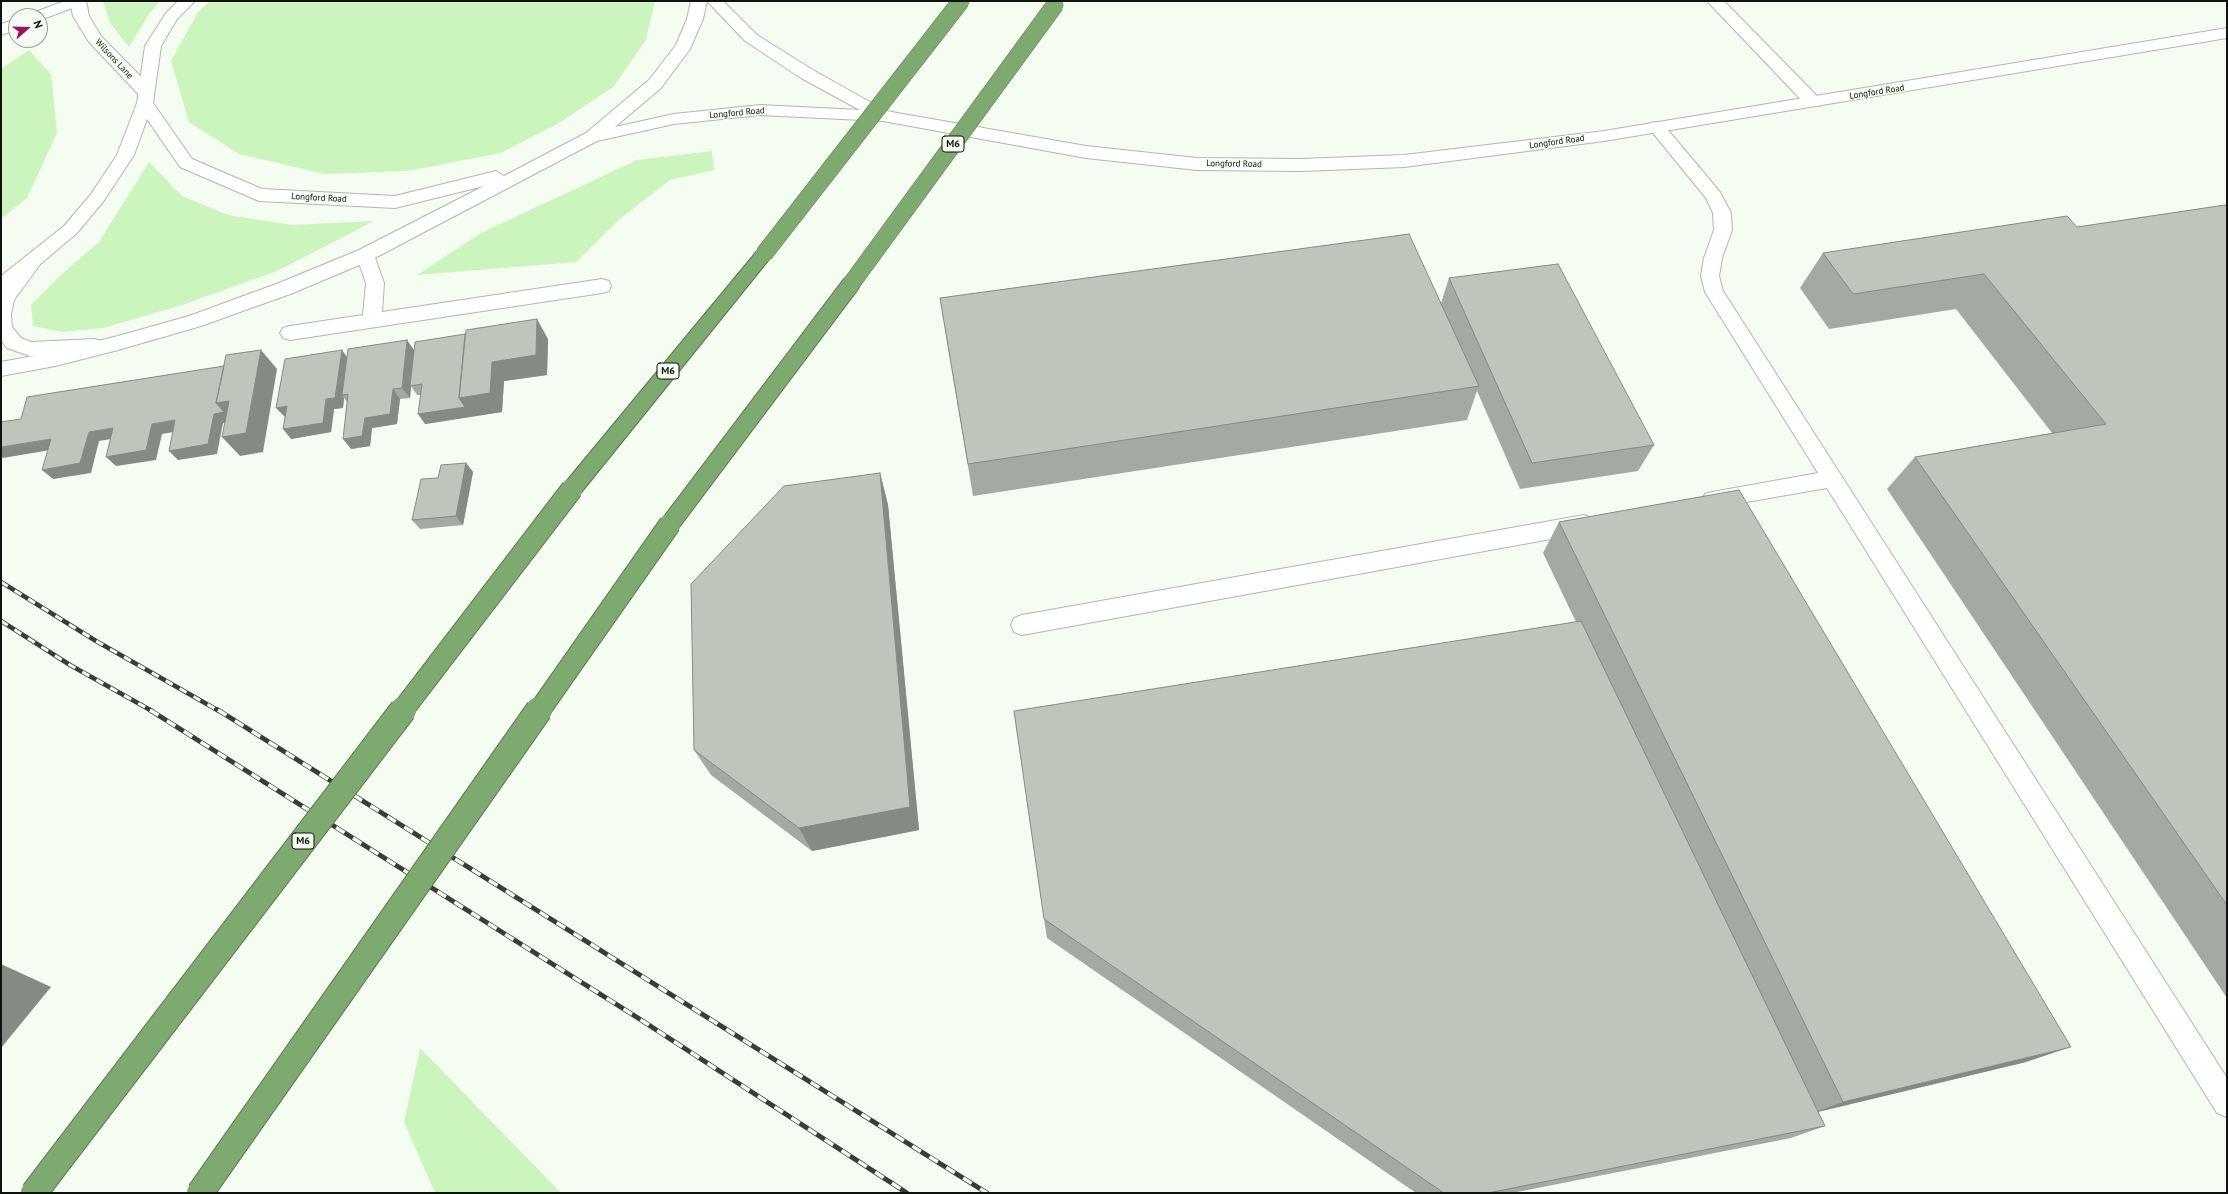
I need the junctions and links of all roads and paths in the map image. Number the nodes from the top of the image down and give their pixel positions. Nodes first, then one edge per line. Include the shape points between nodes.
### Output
1 (78, 1) edge
2 (187, 1) edge
3 (699, 1) edge
4 (714, 1) edge
5 (960, 1) edge
6 (1716, 1) edge
7 (1057, 3) edge
8 (48, 12) edge
9 (2227, 33) edge
10 (146, 97) junction
11 (1812, 102) junction
12 (884, 116) junction
13 (1656, 127) junction
14 (592, 137) junction
15 (529, 169) junction
16 (366, 255) junction
17 (33, 262) junction
18 (1, 286) edge
19 (602, 286) dead end
20 (372, 320) junction
21 (290, 333) dead end
22 (118, 343) junction
23 (1, 369) edge
24 (1833, 479) junction
25 (1693, 504) edge
26 (1607, 520) edge
27 (1022, 625) dead end
28 (2227, 1103) edge
29 (34, 1193) edge
30 (200, 1193) edge

1 - 8 main road
1 - 10 main road, Wilsons Lane via 81,16 95,39
2 - 10 main road, Longford Road via 171,16 153,46
3 - 14 main road, Longford Road via 684,46 655,84
4 - 12 main road, Longford Road via 751,38 807,74
5 - 29 highway, M6, bridge via 764,254 572,489
6 - 11 main road
7 - 30 highway, M6, bridge via 851,284 670,524
9 - 11 main road, Longford Road
10 - 15 main road, Longford Road via 186,163 259,195 395,202
10 - 17 main road, Longford Road via 125,155 97,198 70,230
11 - 13 main road, Longford Road
12 - 13 main road, Longford Road via 1086,152 1197,164 1280,165 1404,161 1510,149
12 - 14 main road, Longford Road via 760,110 674,119
13 - 24 main road via 1714,196 1722,212 1723,230 1713,258 1710,276 1714,292
14 - 15 main road, Longford Road
15 - 16 main road, Longford Road
16 - 20 main road via 375,283
16 - 22 main road, Longford Road via 286,288 194,321
17 - 18 main road, Longford Road
17 - 22 main road, Longford Road via 5,299 2,314 3,330 14,343 30,349 55,350
19 - 20 main road
20 - 21 main road
22 - 23 main road, Longford Road
24 - 25 main road
24 - 28 main road
26 - 27 main road

